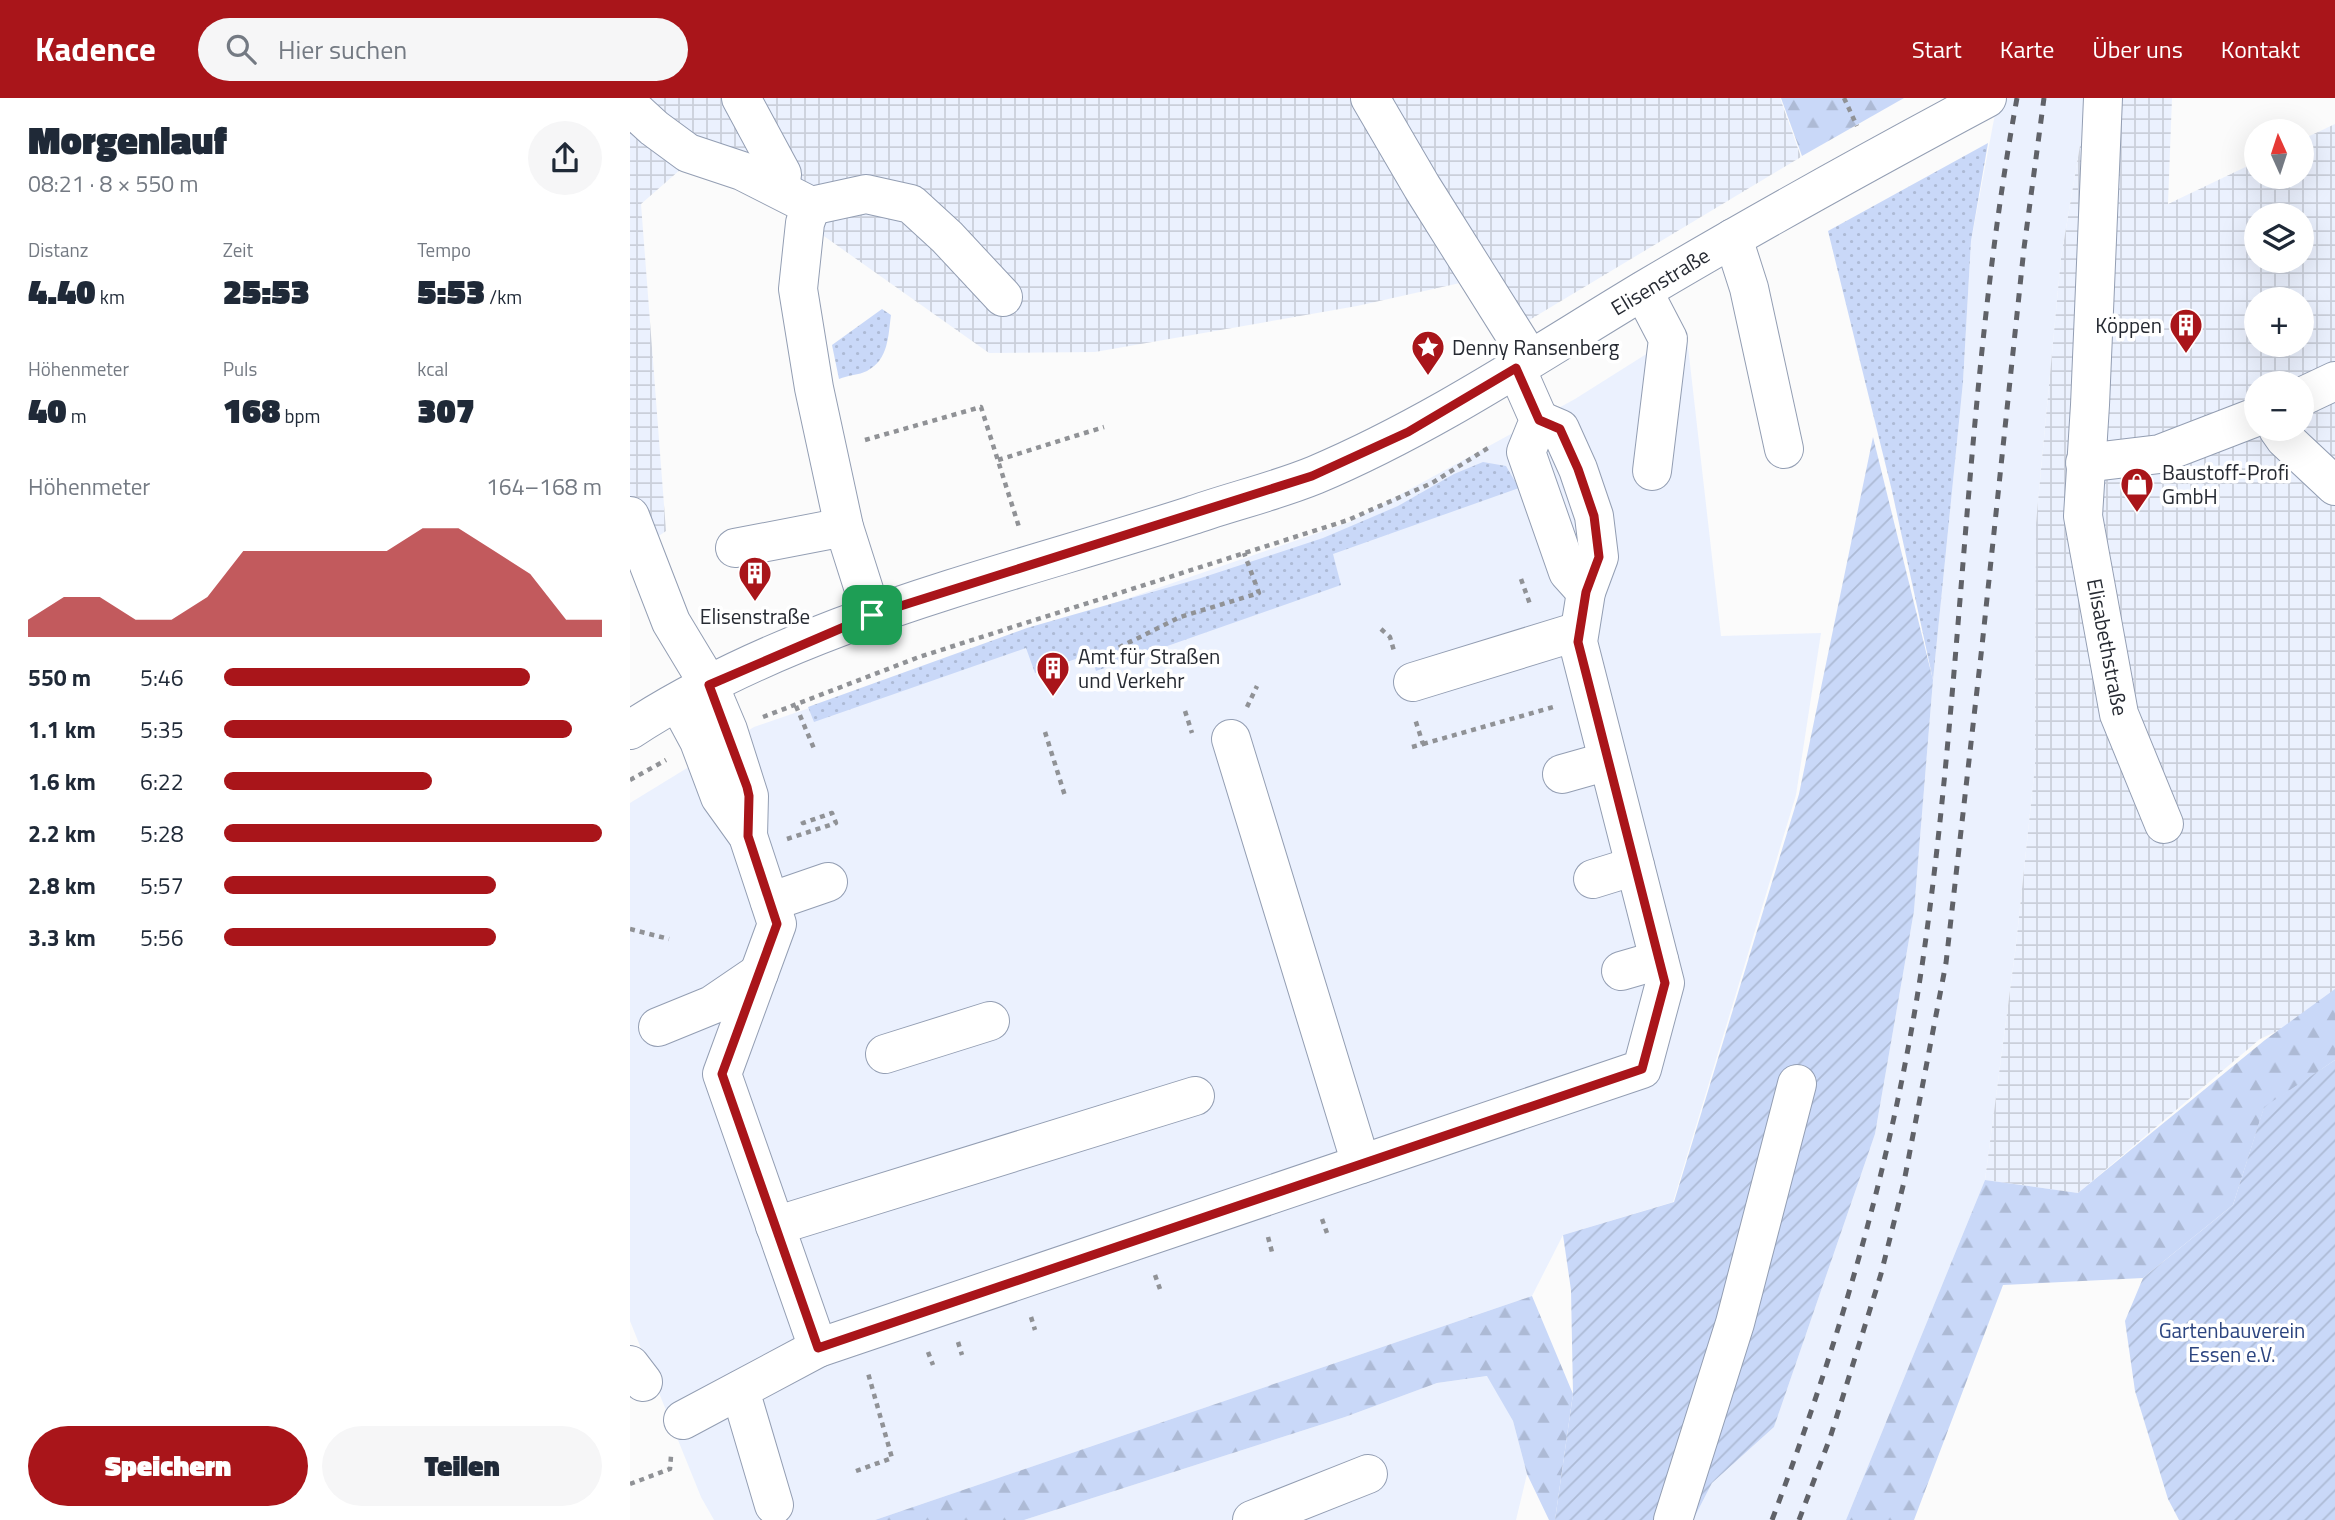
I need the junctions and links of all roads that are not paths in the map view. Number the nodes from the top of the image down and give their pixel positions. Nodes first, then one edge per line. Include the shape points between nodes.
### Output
1 (741, 98) edge
2 (1370, 98) edge
3 (1987, 98) edge
4 (2104, 98) edge
5 (630, 106) edge
6 (795, 197) junction
7 (1733, 238) junction
8 (1643, 291) junction
9 (1003, 297) dead end
10 (1523, 363) junction
11 (2335, 381) edge
12 (2314, 391) edge
13 (2244, 422) edge
14 (2287, 441) edge
15 (1784, 449) dead end
16 (2085, 463) junction
17 (1652, 471) dead end
18 (2335, 486) edge
19 (630, 516) edge
20 (844, 527) junction
21 (735, 548) dead end
22 (966, 584) junction
23 (1014, 590) dead end
24 (872, 615) junction
25 (1578, 631) junction
26 (1413, 682) dead end
27 (694, 694) junction
28 (630, 730) edge
29 (1231, 739) dead end
30 (1608, 761) junction
31 (1562, 774) dead end
32 (2164, 824) dead end
33 (1635, 866) junction
34 (1593, 879) dead end
35 (828, 882) dead end
36 (770, 902) junction
37 (1659, 960) junction
38 (1621, 971) dead end
39 (759, 973) junction
40 (990, 1021) dead end
41 (658, 1027) dead end
42 (885, 1054) dead end
43 (1797, 1084) dead end
44 (1195, 1096) dead end
45 (1361, 1164) junction
46 (775, 1226) junction
47 (818, 1348) junction
48 (740, 1390) junction
49 (683, 1420) dead end
50 (1368, 1474) dead end
51 (774, 1505) dead end
52 (1257, 1519) edge
53 (1673, 1520) edge

1 - 6 street
2 - 10 street
3 - 7 street, Elisenstraße
4 - 16 street, Elisabethstraße
5 - 6 street via 688,153 742,171
6 - 9 street via 866,194 911,204
6 - 20 street via 805,223 798,289
7 - 8 street, Elisenstraße
7 - 15 street via 1749,288
8 - 10 street, Elisenstraße
8 - 17 street via 1668,339
10 - 22 street, Elisenstraße via 1408,432 1312,476
10 - 25 street via 1539,420 1560,429 1594,516 1599,557
11 - 12 street
13 - 16 street via 2160,454
14 - 18 street
16 - 32 street, Elisabethstraße via 2083,516 2119,714
19 - 27 street
20 - 21 street
20 - 24 street
22 - 23 street
22 - 24 street, Elisenstraße
24 - 27 street, Elisenstraße
25 - 26 street
25 - 30 street
27 - 28 street, Elisenstraße
27 - 36 street via 747,787 750,843
29 - 45 street
30 - 31 street
30 - 33 street
33 - 34 street
33 - 37 street
35 - 36 street
36 - 39 street via 777,924
37 - 38 street
37 - 45 street via 1665,983 1642,1069
39 - 41 street via 712,1005
39 - 46 street via 722,1074
40 - 42 street
43 - 53 street via 1735,1323
44 - 46 street
45 - 47 street
46 - 47 street
47 - 48 street
48 - 49 street
48 - 51 street
50 - 52 street

